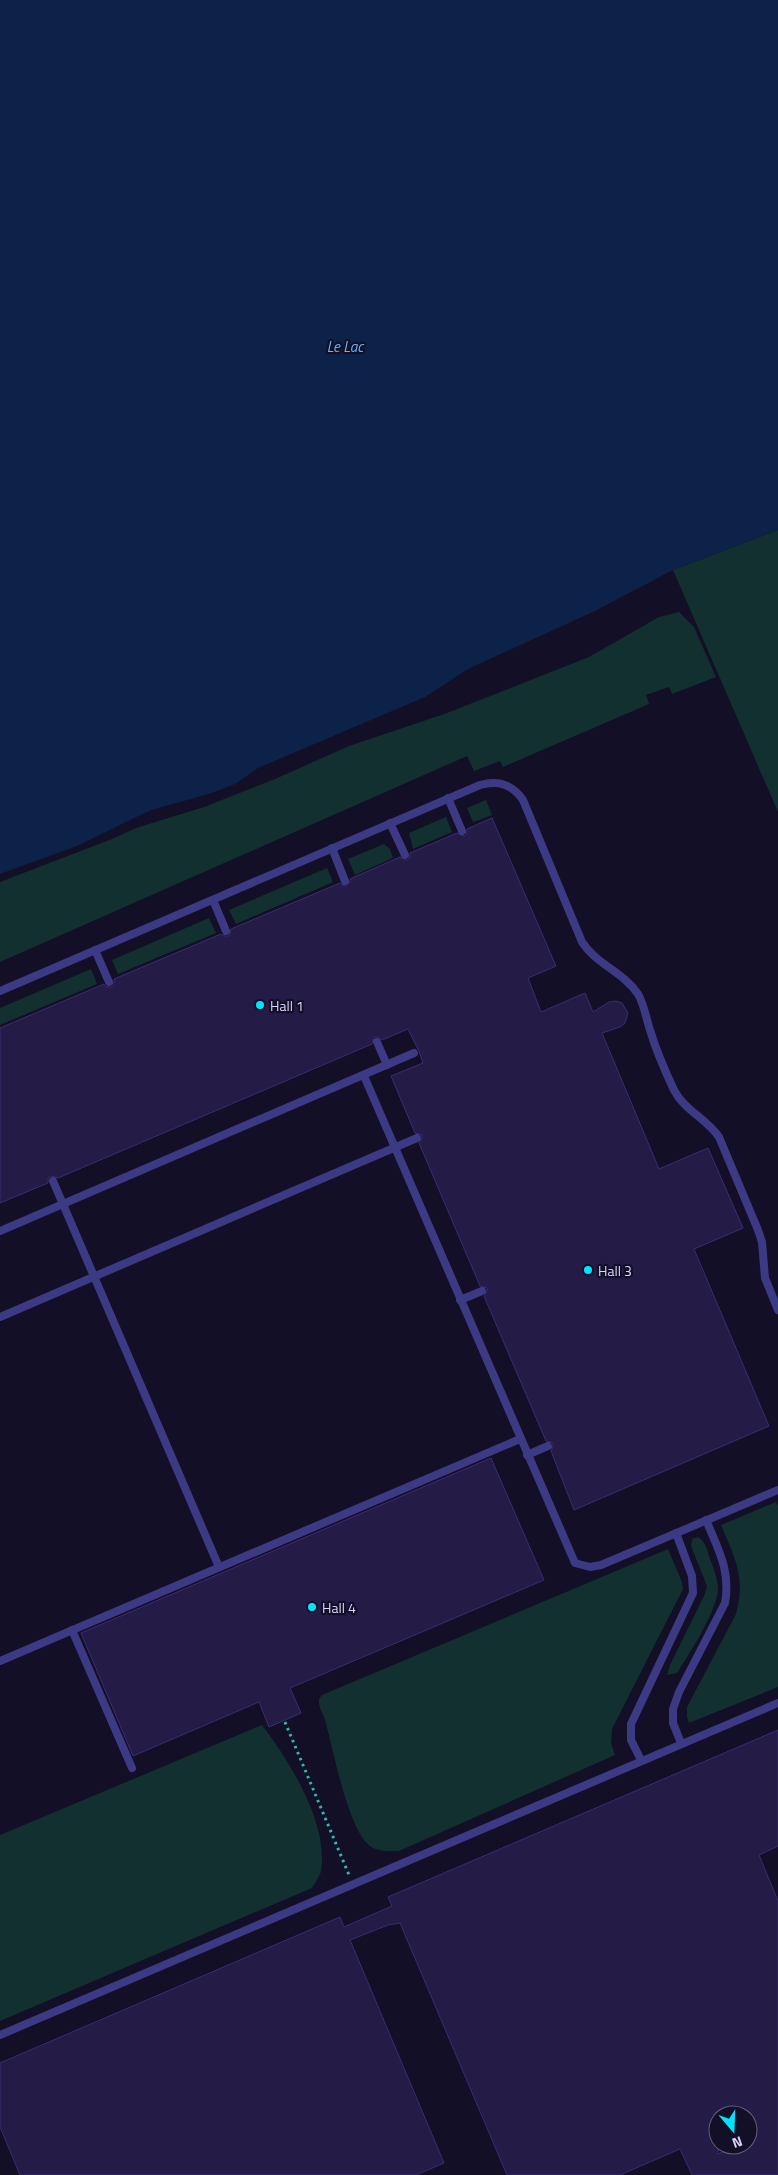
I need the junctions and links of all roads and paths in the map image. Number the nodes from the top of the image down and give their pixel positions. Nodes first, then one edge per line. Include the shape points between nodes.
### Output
1 (448, 798) junction
2 (390, 823) junction
3 (462, 830) dead end
4 (332, 848) junction
5 (405, 855) dead end
6 (346, 881) dead end
7 (213, 900) junction
8 (226, 931) dead end
9 (96, 950) junction
10 (109, 982) dead end
11 (0, 991) edge
12 (377, 1042) dead end
13 (414, 1053) dead end
14 (387, 1065) junction
15 (364, 1076) junction
16 (417, 1138) dead end
17 (395, 1148) junction
18 (53, 1181) dead end
19 (63, 1204) junction
20 (0, 1232) edge
21 (94, 1277) junction
22 (482, 1291) dead end
23 (460, 1300) junction
24 (778, 1310) edge
25 (0, 1317) edge
26 (520, 1439) junction
27 (548, 1446) dead end
28 (527, 1455) junction
29 (778, 1490) edge
30 (706, 1520) junction
31 (676, 1533) junction
32 (219, 1567) junction
33 (72, 1630) junction
34 (0, 1661) edge
35 (778, 1703) edge
36 (284, 1722) dead end
37 (681, 1743) junction
38 (641, 1760) junction
39 (132, 1768) dead end
40 (353, 1884) junction
41 (0, 2035) edge

1 - 2 lane
1 - 3 lane
1 - 24 lane via 480,785 499,782 512,788 523,800 582,942 590,954 637,993 674,1090 713,1128 718,1137 758,1230 765,1278
2 - 4 lane
2 - 5 lane
4 - 6 lane
4 - 7 lane
7 - 8 lane
7 - 9 lane
9 - 10 lane
9 - 11 lane
12 - 14 lane
13 - 14 lane
14 - 15 lane
15 - 17 lane
15 - 19 lane
16 - 17 lane
17 - 21 lane
17 - 23 lane
18 - 19 lane
19 - 20 lane
19 - 21 lane
21 - 25 lane
21 - 32 lane
22 - 23 lane
23 - 26 lane
26 - 28 lane
26 - 32 lane
27 - 28 lane
28 - 31 lane via 575,1563 590,1567 601,1564
29 - 30 lane
30 - 31 lane
30 - 37 lane via 728,1578 728,1590 725,1603 673,1709 673,1723
31 - 38 lane via 692,1576 693,1593 631,1724 631,1740
32 - 33 lane
33 - 34 lane
33 - 39 lane
35 - 37 lane
36 - 40 path
37 - 38 lane
38 - 40 lane
40 - 41 lane

